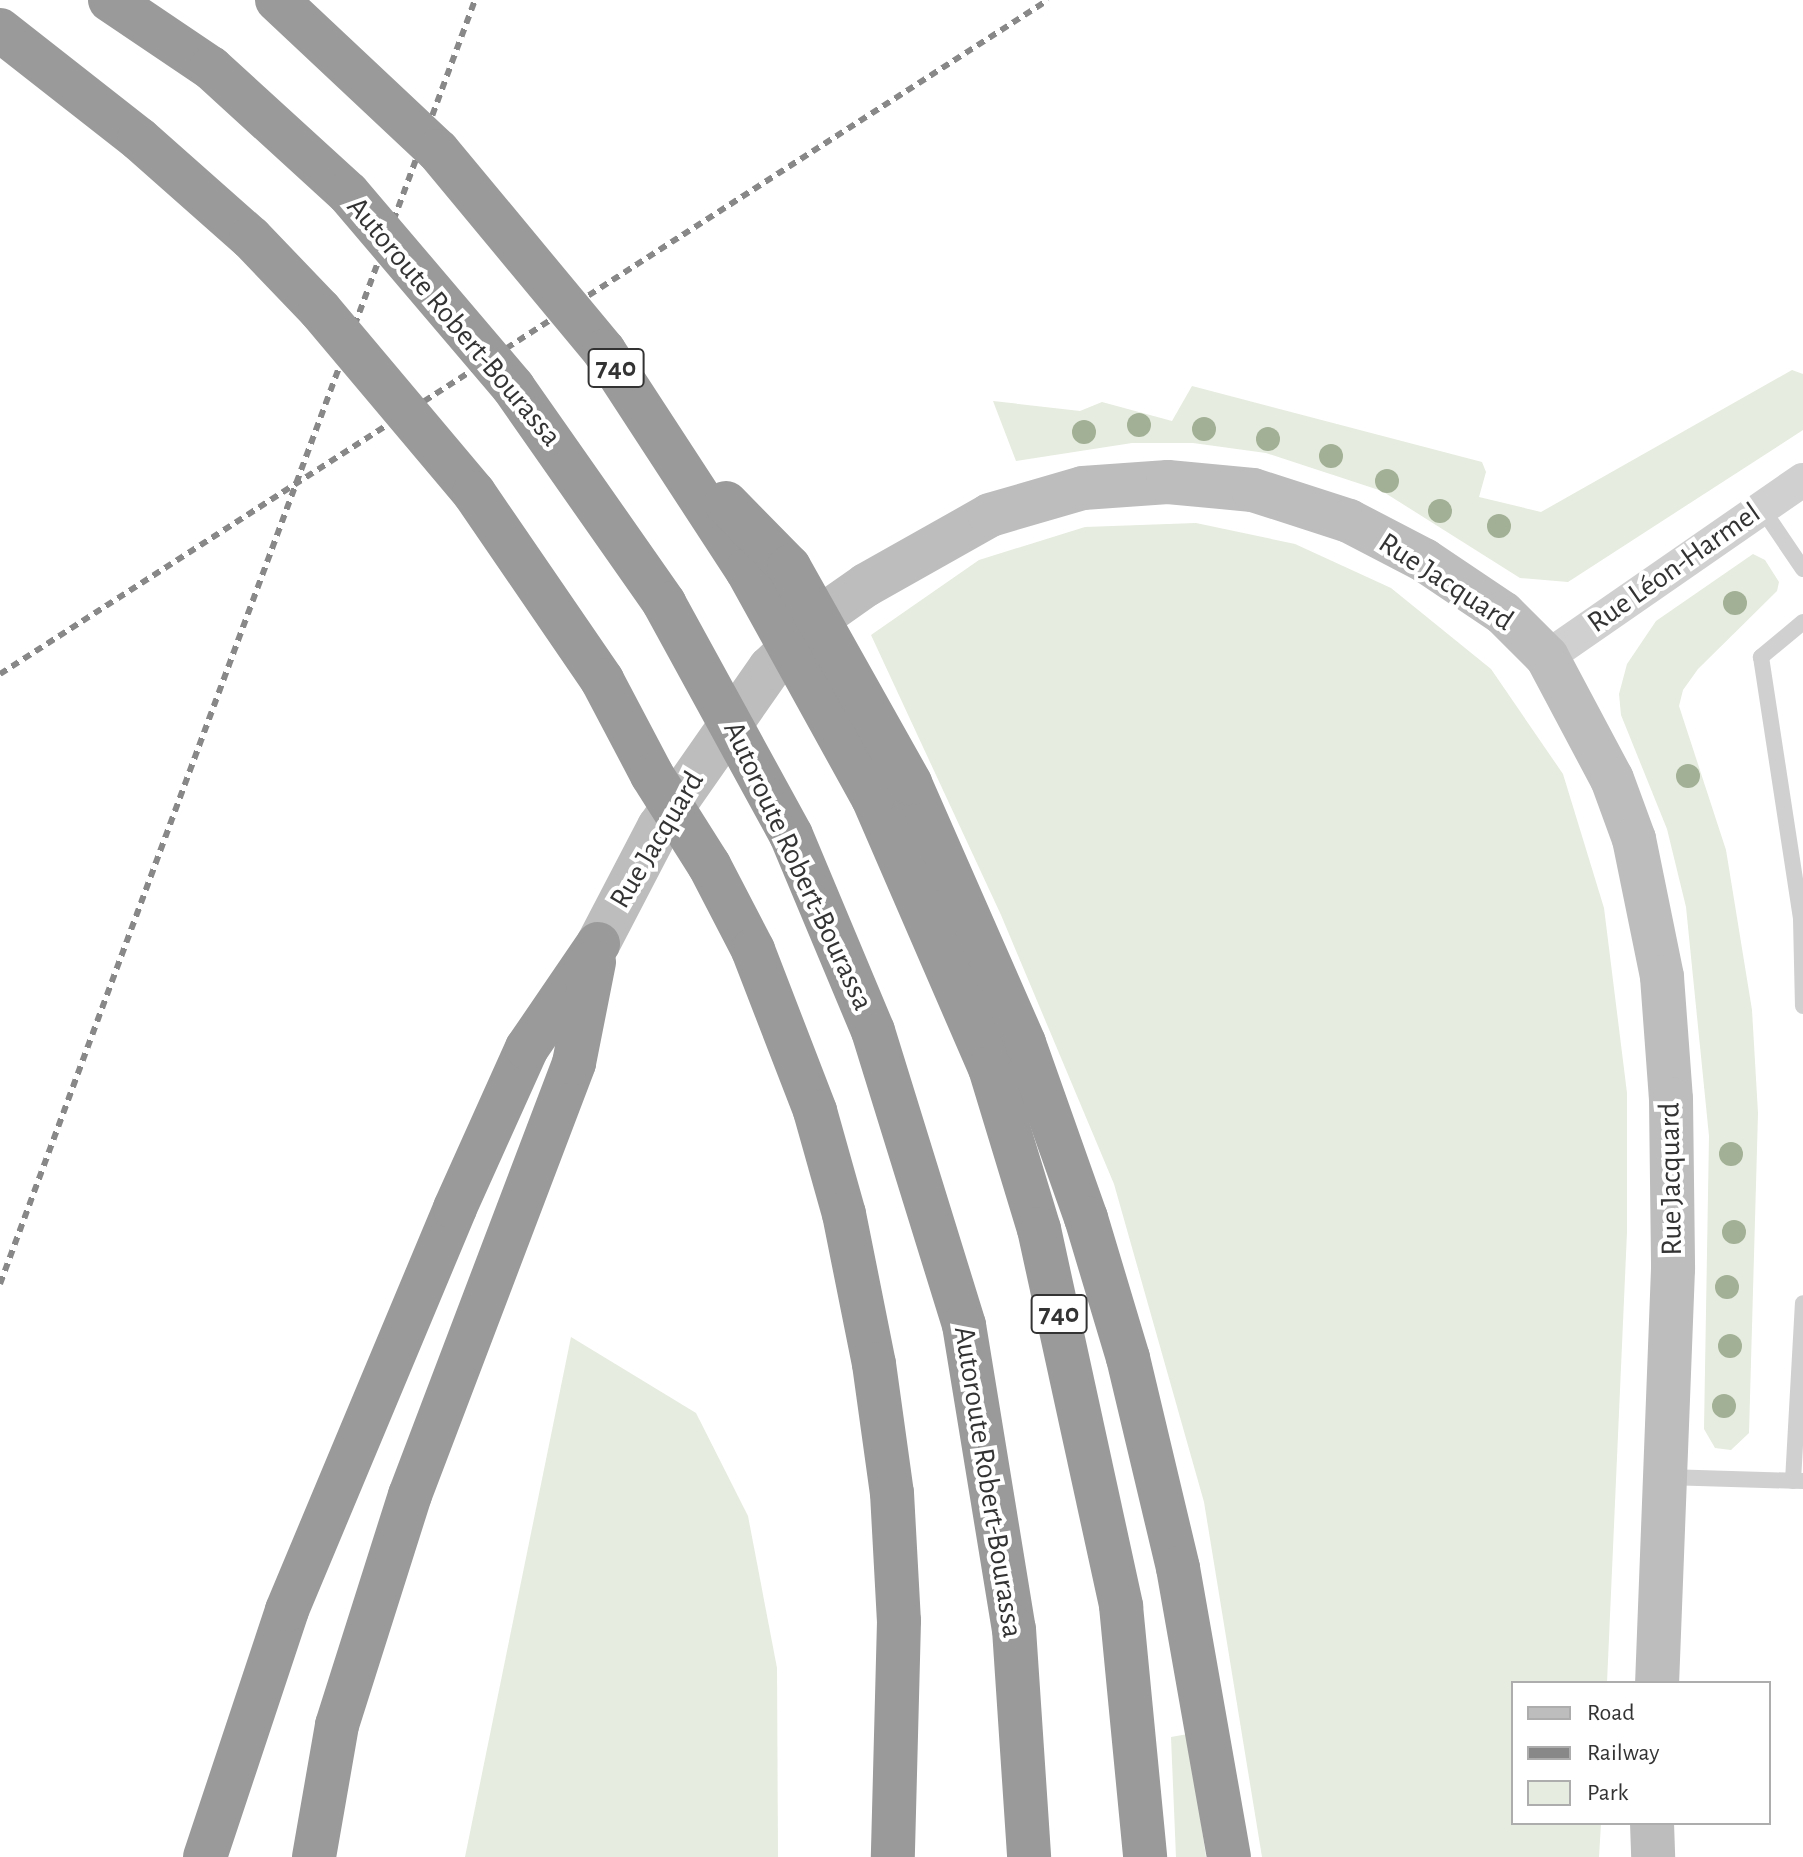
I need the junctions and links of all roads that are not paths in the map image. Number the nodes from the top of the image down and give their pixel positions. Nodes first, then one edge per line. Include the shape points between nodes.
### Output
1 (110, 0) edge
2 (277, 0) edge
3 (0, 30) edge
4 (1803, 480) edge
5 (1761, 507) junction
6 (1803, 569) edge
7 (1803, 622) edge
8 (1547, 657) junction
9 (892, 790) junction
10 (598, 944) junction
11 (1803, 1006) edge
12 (1803, 1303) edge
13 (1665, 1476) junction
14 (1798, 1481) edge
15 (1657, 1681) edge
16 (1029, 1806) junction
17 (1652, 1825) edge
18 (205, 1857) edge
19 (314, 1857) edge
20 (893, 1857) edge
21 (1014, 1857) edge
22 (1029, 1857) edge
23 (1145, 1857) edge
24 (1229, 1857) edge
25 (1653, 1857) edge

1 - 16 highway, Autoroute Robert-Bourassa, bridge via 211,68 348,193 513,387 664,603 791,835 873,1031 964,1325 1014,1629
2 - 9 highway, 740, bridge via 438,151 604,351
3 - 20 highway, bridge via 139,139 251,238 310,299 474,493 602,680 753,950 815,1111 844,1214 874,1364 892,1493 899,1621
4 - 5 street, Rue Léon-Harmel
5 - 6 lane
5 - 8 street, Rue Léon-Harmel
7 - 11 lane via 1761,657 1801,919
8 - 10 main road, Rue Jacquard via 1503,613 1424,560 1349,521 1253,490 1168,482 1083,488 990,515 866,585 829,611 770,668 659,827
8 - 13 main road, Rue Jacquard via 1612,779 1634,839 1662,977 1671,1099 1673,1269
9 - 23 highway, 740 via 990,1068 1039,1229 1121,1606
9 - 24 highway via 1024,1043 1091,1232 1128,1358 1178,1568
10 - 18 highway via 527,1048 455,1208 287,1610
10 - 19 highway via 574,1063 410,1495 337,1725
12 - 14 lane
13 - 14 lane
13 - 15 main road, Rue Jacquard
16 - 21 highway
16 - 22 highway, Autoroute Robert-Bourassa
17 - 25 main road

